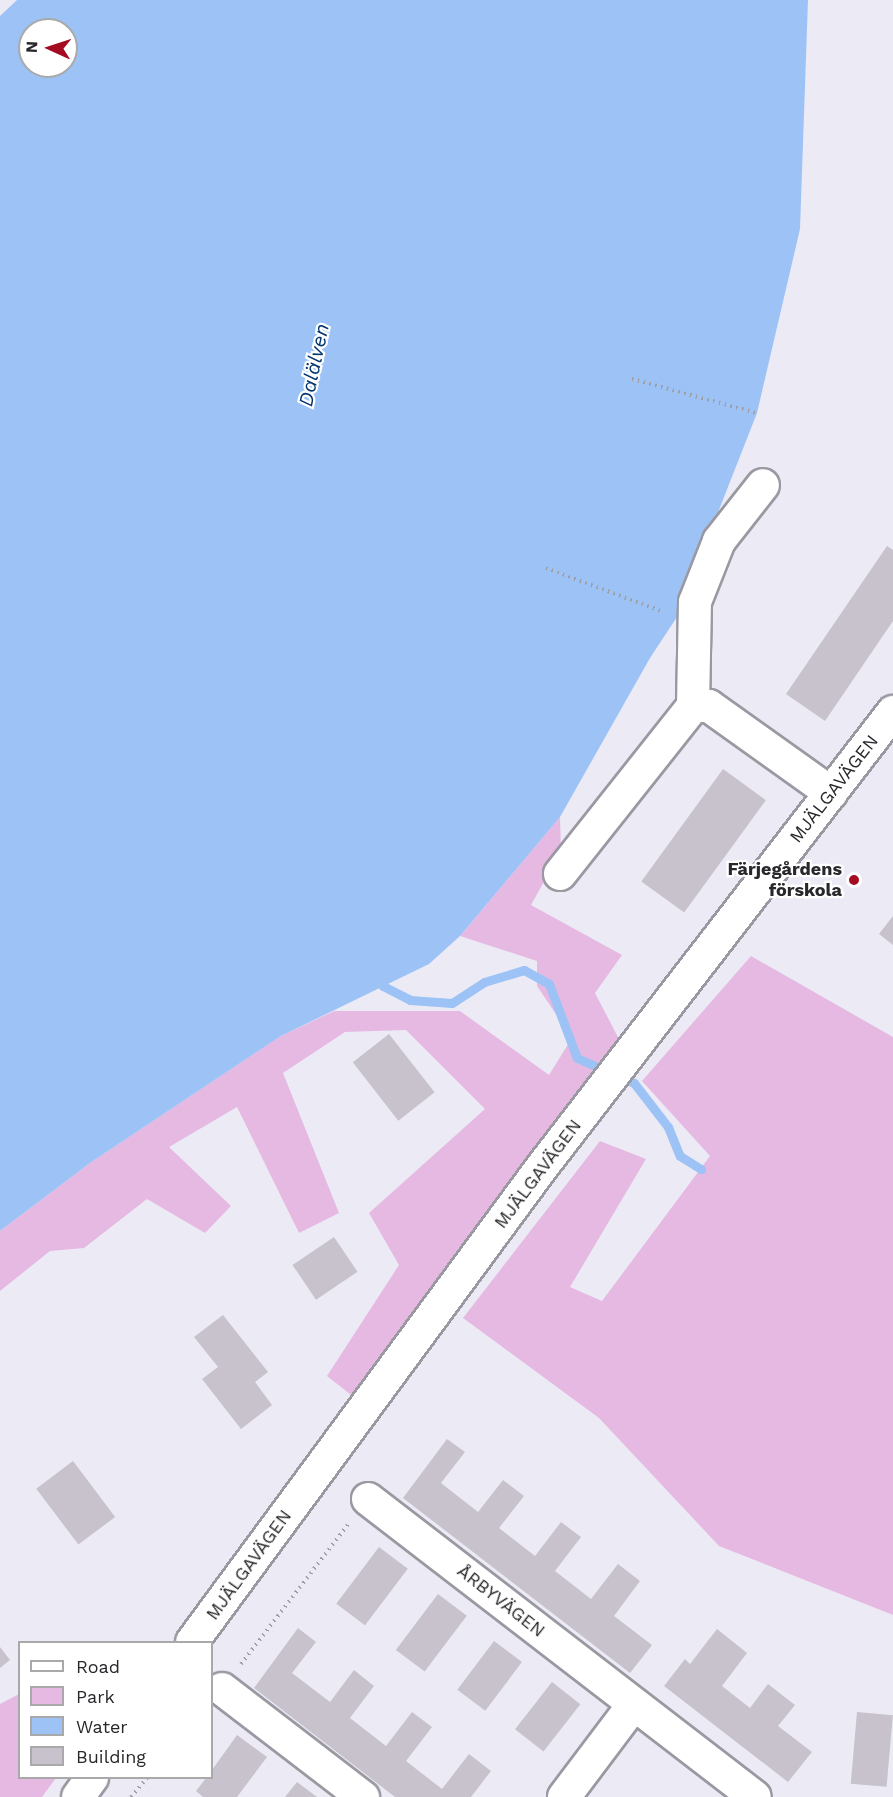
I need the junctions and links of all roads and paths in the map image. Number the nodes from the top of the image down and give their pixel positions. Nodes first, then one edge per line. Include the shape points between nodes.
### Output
1 (632, 380) dead end
2 (757, 413) dead end
3 (763, 484) dead end
4 (546, 568) dead end
5 (666, 613) dead end
6 (693, 706) junction
7 (893, 712) edge
8 (831, 793) junction
9 (560, 874) dead end
10 (368, 1498) joint
11 (193, 1641) edge
12 (222, 1689) joint
13 (634, 1704) junction
14 (91, 1779) edge
15 (146, 1779) edge
16 (78, 1797) edge
17 (131, 1797) edge
18 (363, 1797) edge
19 (564, 1797) edge
20 (754, 1797) edge

1 - 2 path
3 - 6 street via 719,541 694,602
4 - 5 path
6 - 8 street via 709,706
6 - 9 street
7 - 8 street, MJÄLGAVÄGEN
8 - 11 street, MJÄLGAVÄGEN via 542,1167
10 - 12 path
10 - 13 street, ÅRBYVÄGEN
12 - 18 street
13 - 19 street
13 - 20 street, ÅRBYVÄGEN
14 - 16 street
15 - 17 path

